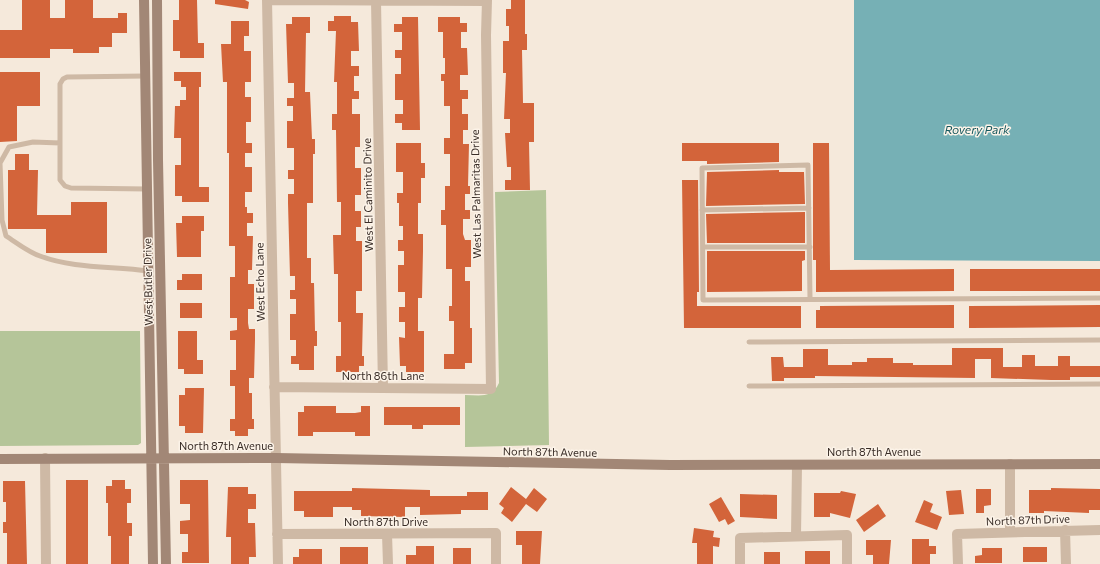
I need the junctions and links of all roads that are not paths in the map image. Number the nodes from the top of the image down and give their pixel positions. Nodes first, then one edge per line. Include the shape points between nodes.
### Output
1 (144, 0) edge
2 (157, 0) edge
3 (267, 0) edge
4 (376, 1) edge
5 (487, 1) edge
6 (145, 76) junction
7 (60, 143) junction
8 (147, 189) junction
9 (809, 208) junction
10 (702, 210) junction
11 (703, 247) junction
12 (810, 247) junction
13 (148, 271) junction
14 (810, 298) junction
15 (1100, 298) edge
16 (1100, 340) edge
17 (749, 342) dead end
18 (1100, 384) edge
19 (749, 386) dead end
20 (274, 387) junction
21 (383, 388) junction
22 (491, 389) joint
23 (45, 458) junction
24 (151, 458) junction
25 (165, 458) junction
26 (276, 458) junction
27 (0, 459) edge
28 (1010, 464) junction
29 (1100, 464) edge
30 (797, 465) junction
31 (1065, 530) junction
32 (1100, 530) edge
33 (1010, 532) junction
34 (277, 534) junction
35 (387, 534) junction
36 (796, 536) junction
37 (46, 564) edge
38 (152, 564) edge
39 (166, 564) edge
40 (278, 564) edge
41 (388, 564) edge
42 (496, 564) edge
43 (740, 564) edge
44 (847, 564) edge
45 (958, 564) edge
46 (1066, 564) edge

1 - 6 street, West Butler Drive
2 - 25 street, West Butler Drive
3 - 4 street
3 - 20 street, West Echo Lane
4 - 5 street
4 - 21 street, West El Caminito Drive
5 - 22 street, West Las Palmaritas Drive
6 - 7 lane via 64,78 60,84
6 - 8 street, West Butler Drive
7 - 8 lane via 60,180 65,186
7 - 13 lane via 33,142 9,146 4,154 0,163 2,220 6,236 41,256 91,266
8 - 13 street, West Butler Drive
9 - 10 lane
9 - 10 lane via 808,165 702,168
9 - 12 lane
10 - 11 lane
11 - 12 lane
11 - 14 lane via 703,300
12 - 14 lane
13 - 24 street, West Butler Drive
14 - 15 lane
16 - 17 lane
18 - 19 lane
20 - 21 street, North 86th Lane
20 - 26 street, West Echo Lane
21 - 22 street, North 86th Lane
23 - 24 street, North 87th Avenue
23 - 27 street, North 87th Avenue
23 - 37 street
24 - 25 street, North 87th Avenue
24 - 38 street, West Butler Drive
25 - 26 street, North 87th Avenue
25 - 39 street, West Butler Drive
26 - 30 street, North 87th Avenue via 616,465
26 - 34 street, West Echo Lane
28 - 29 street, North 87th Avenue
28 - 30 street, North 87th Avenue
28 - 33 street
30 - 36 street
31 - 32 street, North 87th Drive
31 - 33 street, North 87th Drive
31 - 46 street
33 - 45 street, North 87th Drive via 957,534
34 - 35 street, North 87th Drive
34 - 40 street, West Echo Lane
35 - 41 street
35 - 42 street, North 87th Drive via 496,533
36 - 43 street via 740,538
36 - 44 street via 847,535

